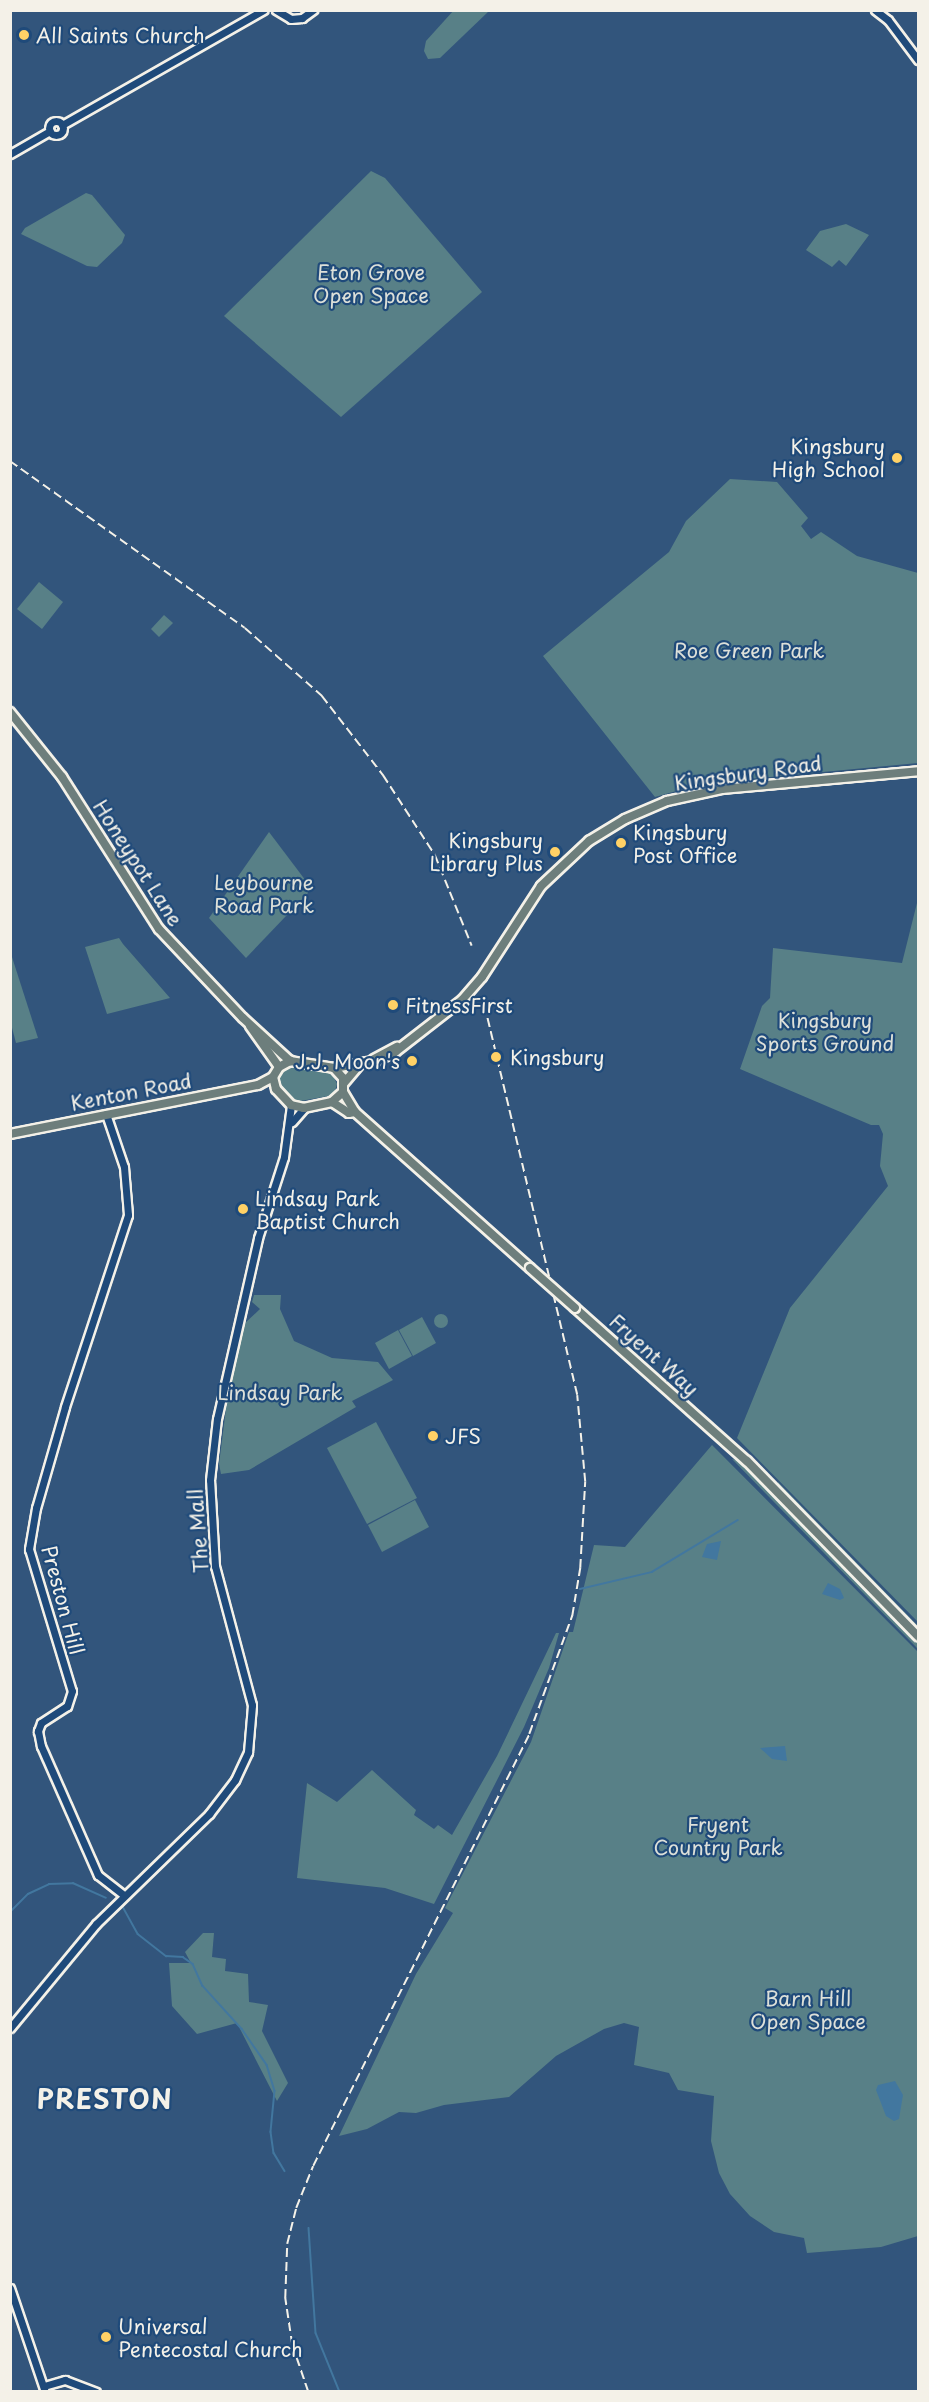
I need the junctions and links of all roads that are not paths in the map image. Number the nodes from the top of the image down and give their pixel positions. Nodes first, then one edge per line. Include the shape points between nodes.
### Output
1 (264, 10) edge
2 (276, 10) edge
3 (313, 10) edge
4 (875, 10) edge
5 (918, 60) edge
6 (10, 154) edge
7 (10, 711) edge
8 (918, 771) edge
9 (248, 1022) junction
10 (290, 1061) junction
11 (360, 1064) junction
12 (279, 1066) junction
13 (334, 1068) junction
14 (273, 1077) junction
15 (344, 1083) junction
16 (258, 1085) junction
17 (276, 1089) junction
18 (343, 1092) junction
19 (332, 1102) junction
20 (291, 1105) junction
21 (304, 1108) junction
22 (355, 1112) junction
23 (106, 1114) junction
24 (292, 1122) junction
25 (10, 1134) edge
26 (918, 1636) edge
27 (124, 1895) junction
28 (10, 2028) edge
29 (10, 2288) edge
30 (44, 2389) edge
31 (96, 2391) edge

1 - 6 street via 62,125 53,122 50,131
2 - 3 street via 291,19 302,18
4 - 5 street via 898,32
7 - 9 main road, Honeypot Lane via 62,777 159,929
8 - 11 main road, Kingsbury Road via 722,789 668,801 625,819 568,858 530,899 470,991 397,1047
9 - 10 main road, Honeypot Lane
9 - 12 main road, Honeypot Lane
10 - 12 main road
10 - 13 main road
11 - 13 main road, Kingsbury Road
11 - 15 main road
12 - 14 main road
13 - 15 main road
14 - 16 main road, Kenton Road
14 - 17 main road
15 - 18 main road
16 - 17 main road, Kenton Road
16 - 23 main road, Kenton Road
17 - 20 main road
18 - 19 main road
18 - 22 main road, Fryent Way
19 - 21 main road
19 - 22 main road, Fryent Way via 349,1113
20 - 21 main road
20 - 24 street, The Mall
21 - 24 street, The Mall
22 - 26 main road, Fryent Way, bridge via 765,1478
23 - 25 main road, Kenton Road
23 - 27 street, Preston Hill via 124,1167 128,1215 65,1407 36,1508 29,1549 72,1691 67,1706 41,1723 41,1746 98,1875
24 - 27 street, The Mall via 244,1300 217,1419 210,1480 215,1566 252,1705 248,1752 235,1780 209,1814
27 - 28 street via 53,1973
29 - 30 street
30 - 31 street via 65,2380

